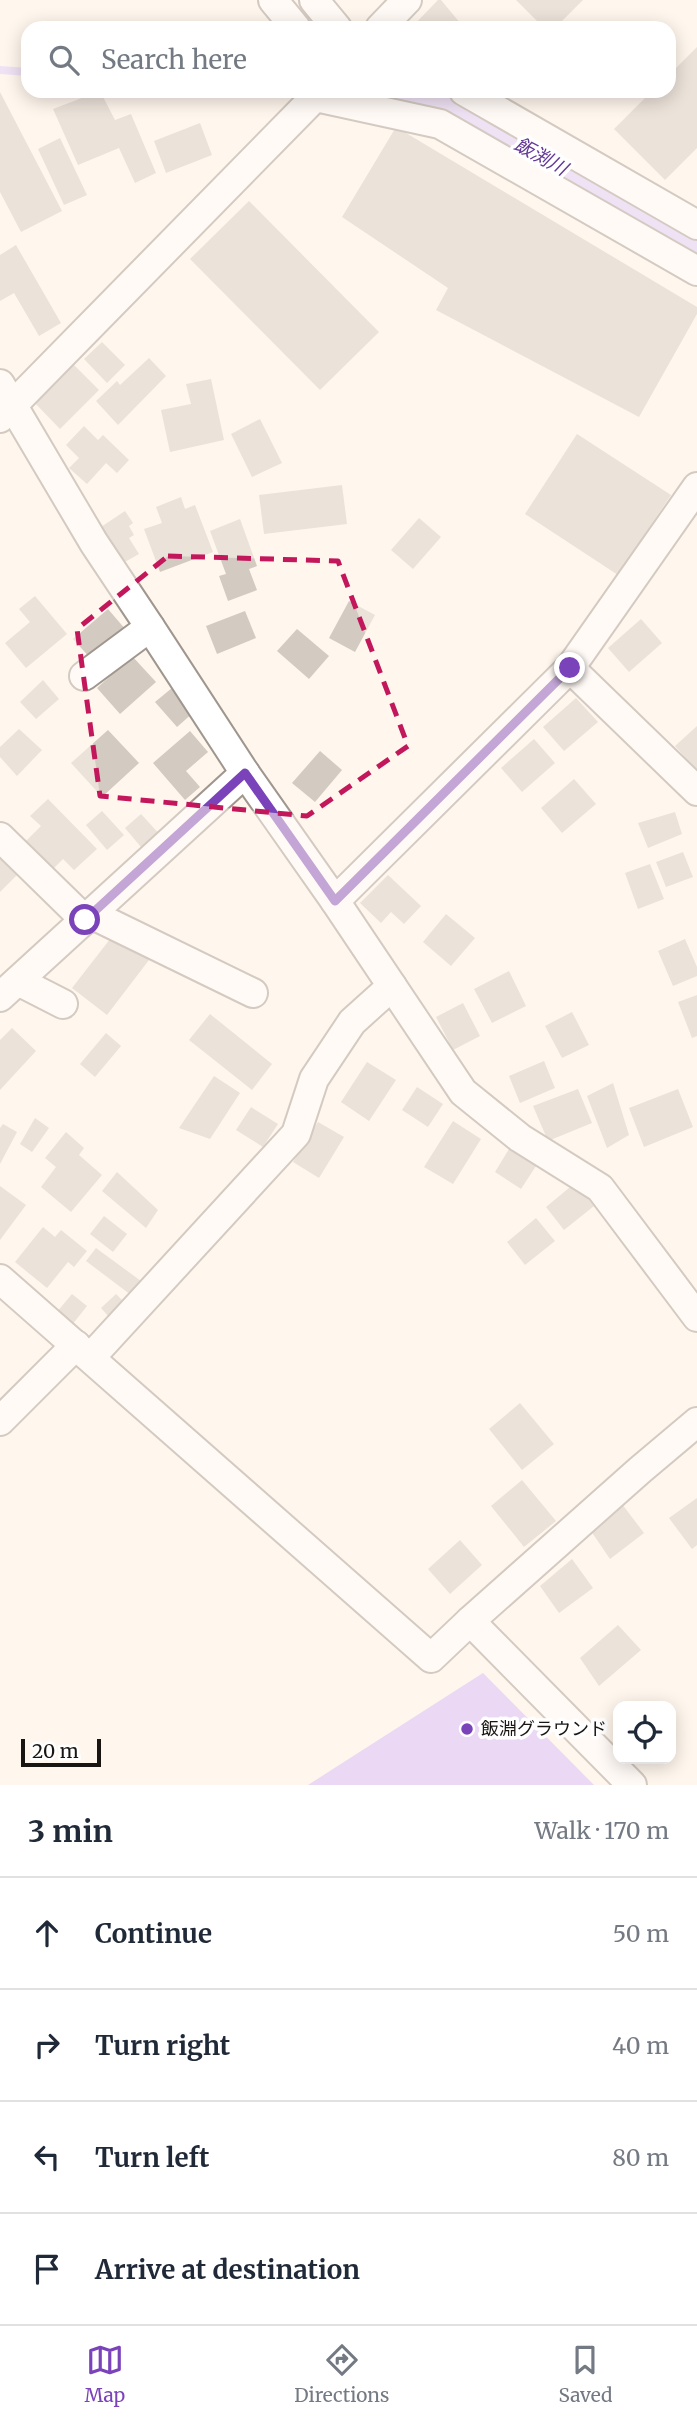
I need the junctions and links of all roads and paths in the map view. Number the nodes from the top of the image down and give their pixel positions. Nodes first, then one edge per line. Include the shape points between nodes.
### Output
1 (273, 0) edge
2 (314, 0) edge
3 (407, 0) edge
4 (290, 21) edge
5 (331, 21) edge
6 (387, 21) edge
7 (314, 98) edge
8 (334, 98) edge
9 (476, 98) edge
10 (697, 225) edge
11 (697, 271) edge
12 (4, 403) edge
13 (697, 487) edge
14 (150, 627) junction
15 (570, 668) junction
16 (84, 676) dead end
17 (245, 773) junction
18 (697, 791) edge
19 (0, 837) edge
20 (335, 901) junction
21 (88, 917) junction
22 (392, 986) junction
23 (9, 989) edge
24 (253, 993) dead end
25 (62, 1004) dead end
26 (0, 1279) edge
27 (697, 1317) edge
28 (84, 1351) junction
29 (0, 1421) edge
30 (697, 1422) edge
31 (470, 1621) junction
32 (632, 1785) edge

1 - 4 street
2 - 5 street
3 - 6 street
7 - 12 street
8 - 11 street via 440,124
9 - 10 street
12 - 14 street
13 - 15 street
14 - 16 street
14 - 17 street
15 - 18 street
15 - 20 street
17 - 20 street
17 - 21 street
19 - 21 street
20 - 22 street
21 - 23 street
21 - 24 street
22 - 27 street via 463,1092 520,1138 600,1188
22 - 28 street via 352,1022 314,1079 296,1134
23 - 25 street
26 - 28 street
28 - 29 street
28 - 31 street via 431,1658
30 - 31 street
31 - 32 street

